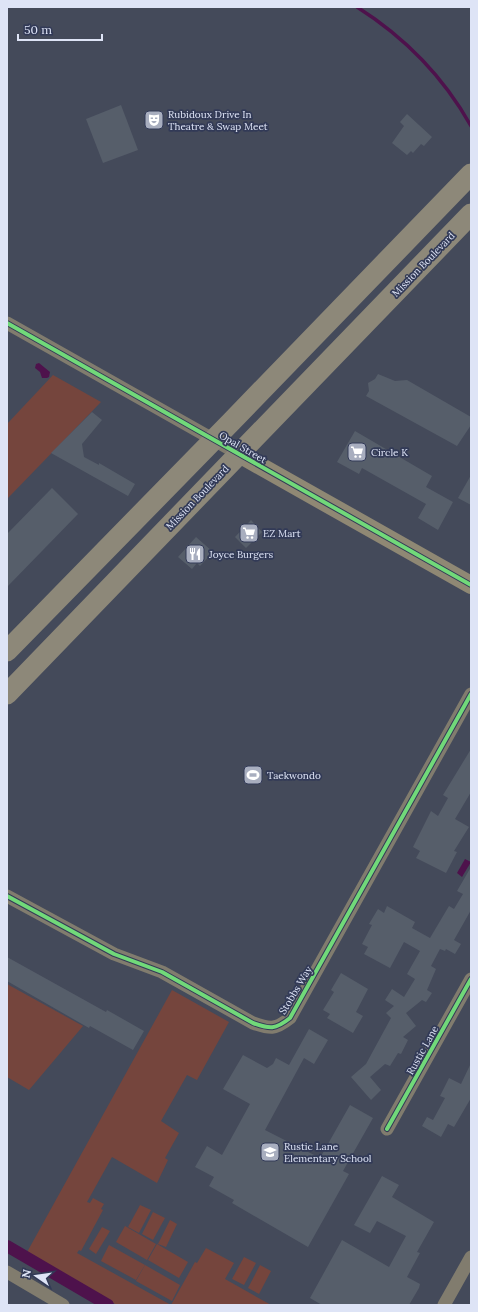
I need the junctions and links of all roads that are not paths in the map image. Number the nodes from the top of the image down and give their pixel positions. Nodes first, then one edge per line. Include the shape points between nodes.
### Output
1 (471, 174) edge
2 (471, 214) edge
3 (8, 326) edge
4 (213, 440) junction
5 (239, 454) junction
6 (471, 584) edge
7 (7, 651) edge
8 (7, 694) edge
9 (471, 694) edge
10 (7, 896) edge
11 (471, 979) edge
12 (387, 1129) dead end
13 (471, 1257) edge
14 (7, 1272) edge
15 (63, 1305) edge
16 (444, 1305) edge

1 - 4 main road
2 - 5 main road, Mission Boulevard
3 - 4 street, Opal Street
4 - 5 street, Opal Street
4 - 7 main road
5 - 6 street, Opal Street
5 - 8 main road, Mission Boulevard
9 - 10 street, Stobbs Way via 290,1018 281,1025 269,1028 253,1023 162,972 114,954
11 - 12 street, Rustic Lane
13 - 16 street
14 - 15 street

